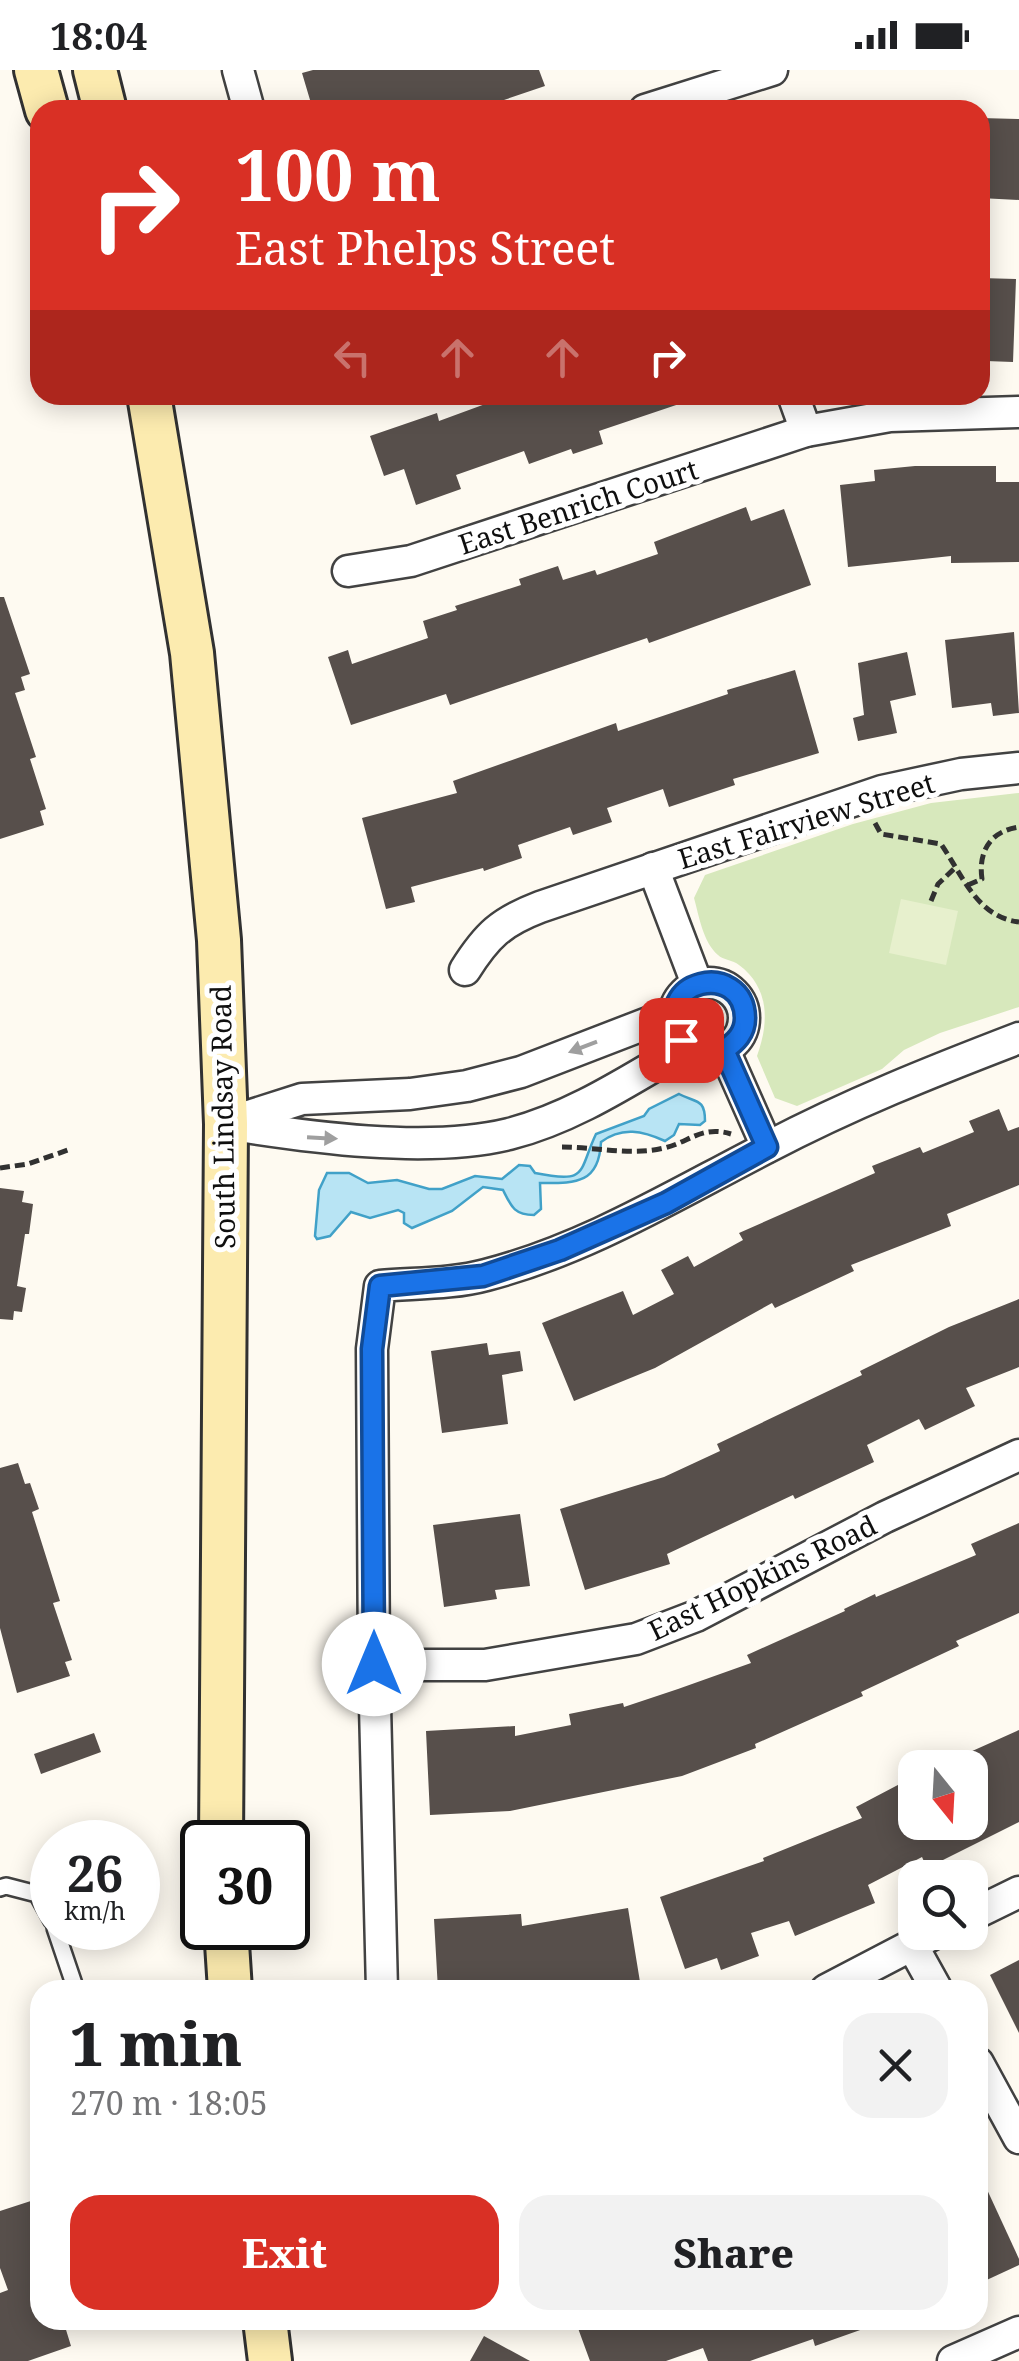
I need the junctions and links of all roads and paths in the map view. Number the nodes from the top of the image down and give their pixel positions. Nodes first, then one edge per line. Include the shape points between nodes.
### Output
1 (36, 70) edge
2 (95, 70) edge
3 (238, 70) edge
4 (772, 70) edge
5 (44, 100) edge
6 (102, 100) edge
7 (246, 100) edge
8 (696, 100) edge
9 (150, 405) edge
10 (797, 405) edge
11 (1019, 412) edge
12 (806, 430) junction
13 (348, 571) dead end
14 (1019, 768) edge
15 (868, 796) junction
16 (1019, 827) edge
17 (956, 866) junction
18 (653, 868) junction
19 (968, 885) junction
20 (931, 901) dead end
21 (1019, 922) edge
22 (466, 970) dead end
23 (697, 984) junction
24 (674, 1012) junction
25 (1019, 1038) edge
26 (688, 1046) junction
27 (724, 1050) junction
28 (226, 1124) junction
29 (762, 1134) junction
30 (586, 1148) dead end
31 (68, 1150) dead end
32 (0, 1168) edge
33 (1019, 1455) edge
34 (374, 1664) junction
35 (221, 1820) edge
36 (0, 1888) edge
37 (30, 1892) edge
38 (1019, 1892) edge
39 (988, 1907) edge
40 (63, 1950) edge
41 (227, 1950) edge
42 (904, 1950) edge
43 (928, 1950) edge
44 (73, 1980) edge
45 (229, 1980) edge
46 (382, 1980) edge
47 (845, 1980) edge
48 (935, 1980) edge
49 (988, 2081) edge
50 (1019, 2138) edge
51 (1019, 2332) edge
52 (953, 2361) edge

1 - 5 main road
2 - 6 main road
3 - 7 street
4 - 8 street
9 - 28 main road, South Lindsay Road via 192,654 206,785
10 - 12 street
11 - 12 street, East Benrich Court via 890,416
12 - 13 street, East Benrich Court via 411,561
14 - 15 street, East Fairview Street
15 - 17 path via 881,834 941,844
15 - 18 street, East Fairview Street
16 - 19 path via 992,838 984,848 982,879
17 - 19 path
17 - 20 path
18 - 22 street, East Fairview Street via 509,919 483,942
18 - 23 street
19 - 21 path via 983,907
23 - 24 street
23 - 27 street via 718,983 742,1004 744,1026
24 - 26 street via 676,1031
24 -> 28 street via 468,1086 302,1099
25 - 29 street
26 - 27 street via 705,1053
28 -> 26 street via 398,1142 507,1135 567,1113
27 - 29 street
28 - 35 main road, South Lindsay Road
29 - 30 path via 704,1130 667,1148
29 - 34 street via 666,1203 560,1250 483,1276 380,1286 372,1349
31 - 32 path
33 - 34 street, East Hopkins Road via 696,1616 636,1639 485,1666
34 - 46 street
36 - 37 lane
38 - 39 street
40 - 44 lane
41 - 45 main road
42 - 47 street
43 - 48 street
49 - 50 street
51 - 52 street

